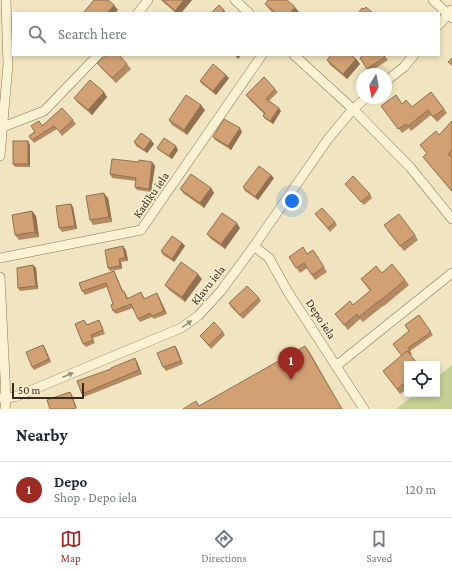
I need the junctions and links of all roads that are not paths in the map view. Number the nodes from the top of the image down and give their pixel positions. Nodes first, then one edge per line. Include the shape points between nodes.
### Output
1 (6, 0) edge
2 (148, 0) edge
3 (235, 0) edge
4 (433, 0) edge
5 (139, 12) edge
6 (248, 12) edge
7 (451, 14) edge
8 (440, 24) edge
9 (97, 56) edge
10 (261, 56) edge
11 (295, 56) edge
12 (413, 56) edge
13 (392, 76) edge
14 (358, 104) edge
15 (352, 109) junction
16 (1, 127) edge
17 (0, 156) edge
18 (452, 219) edge
19 (254, 246) junction
20 (0, 258) edge
21 (452, 273) edge
22 (0, 277) edge
23 (336, 366) junction
24 (3, 398) edge
25 (5, 409) edge
26 (364, 409) edge

1 - 16 street via 8,64
2 - 5 street
3 - 6 street
4 - 7 street
7 - 8 street
9 - 16 street via 44,111
10 - 20 street, Kadiķu iela via 141,230
11 - 15 street
12 - 13 street
14 - 15 street, Kļavu iela
15 - 18 street via 410,167
15 - 19 street, Kļavu iela via 328,139
16 - 17 street
19 - 23 street, Depo iela via 269,258
24 -> 19 street, Kļavu iela via 15,397 181,328 198,316 212,301
21 - 23 street
22 - 24 street
23 - 26 street, Depo iela
24 - 25 street

